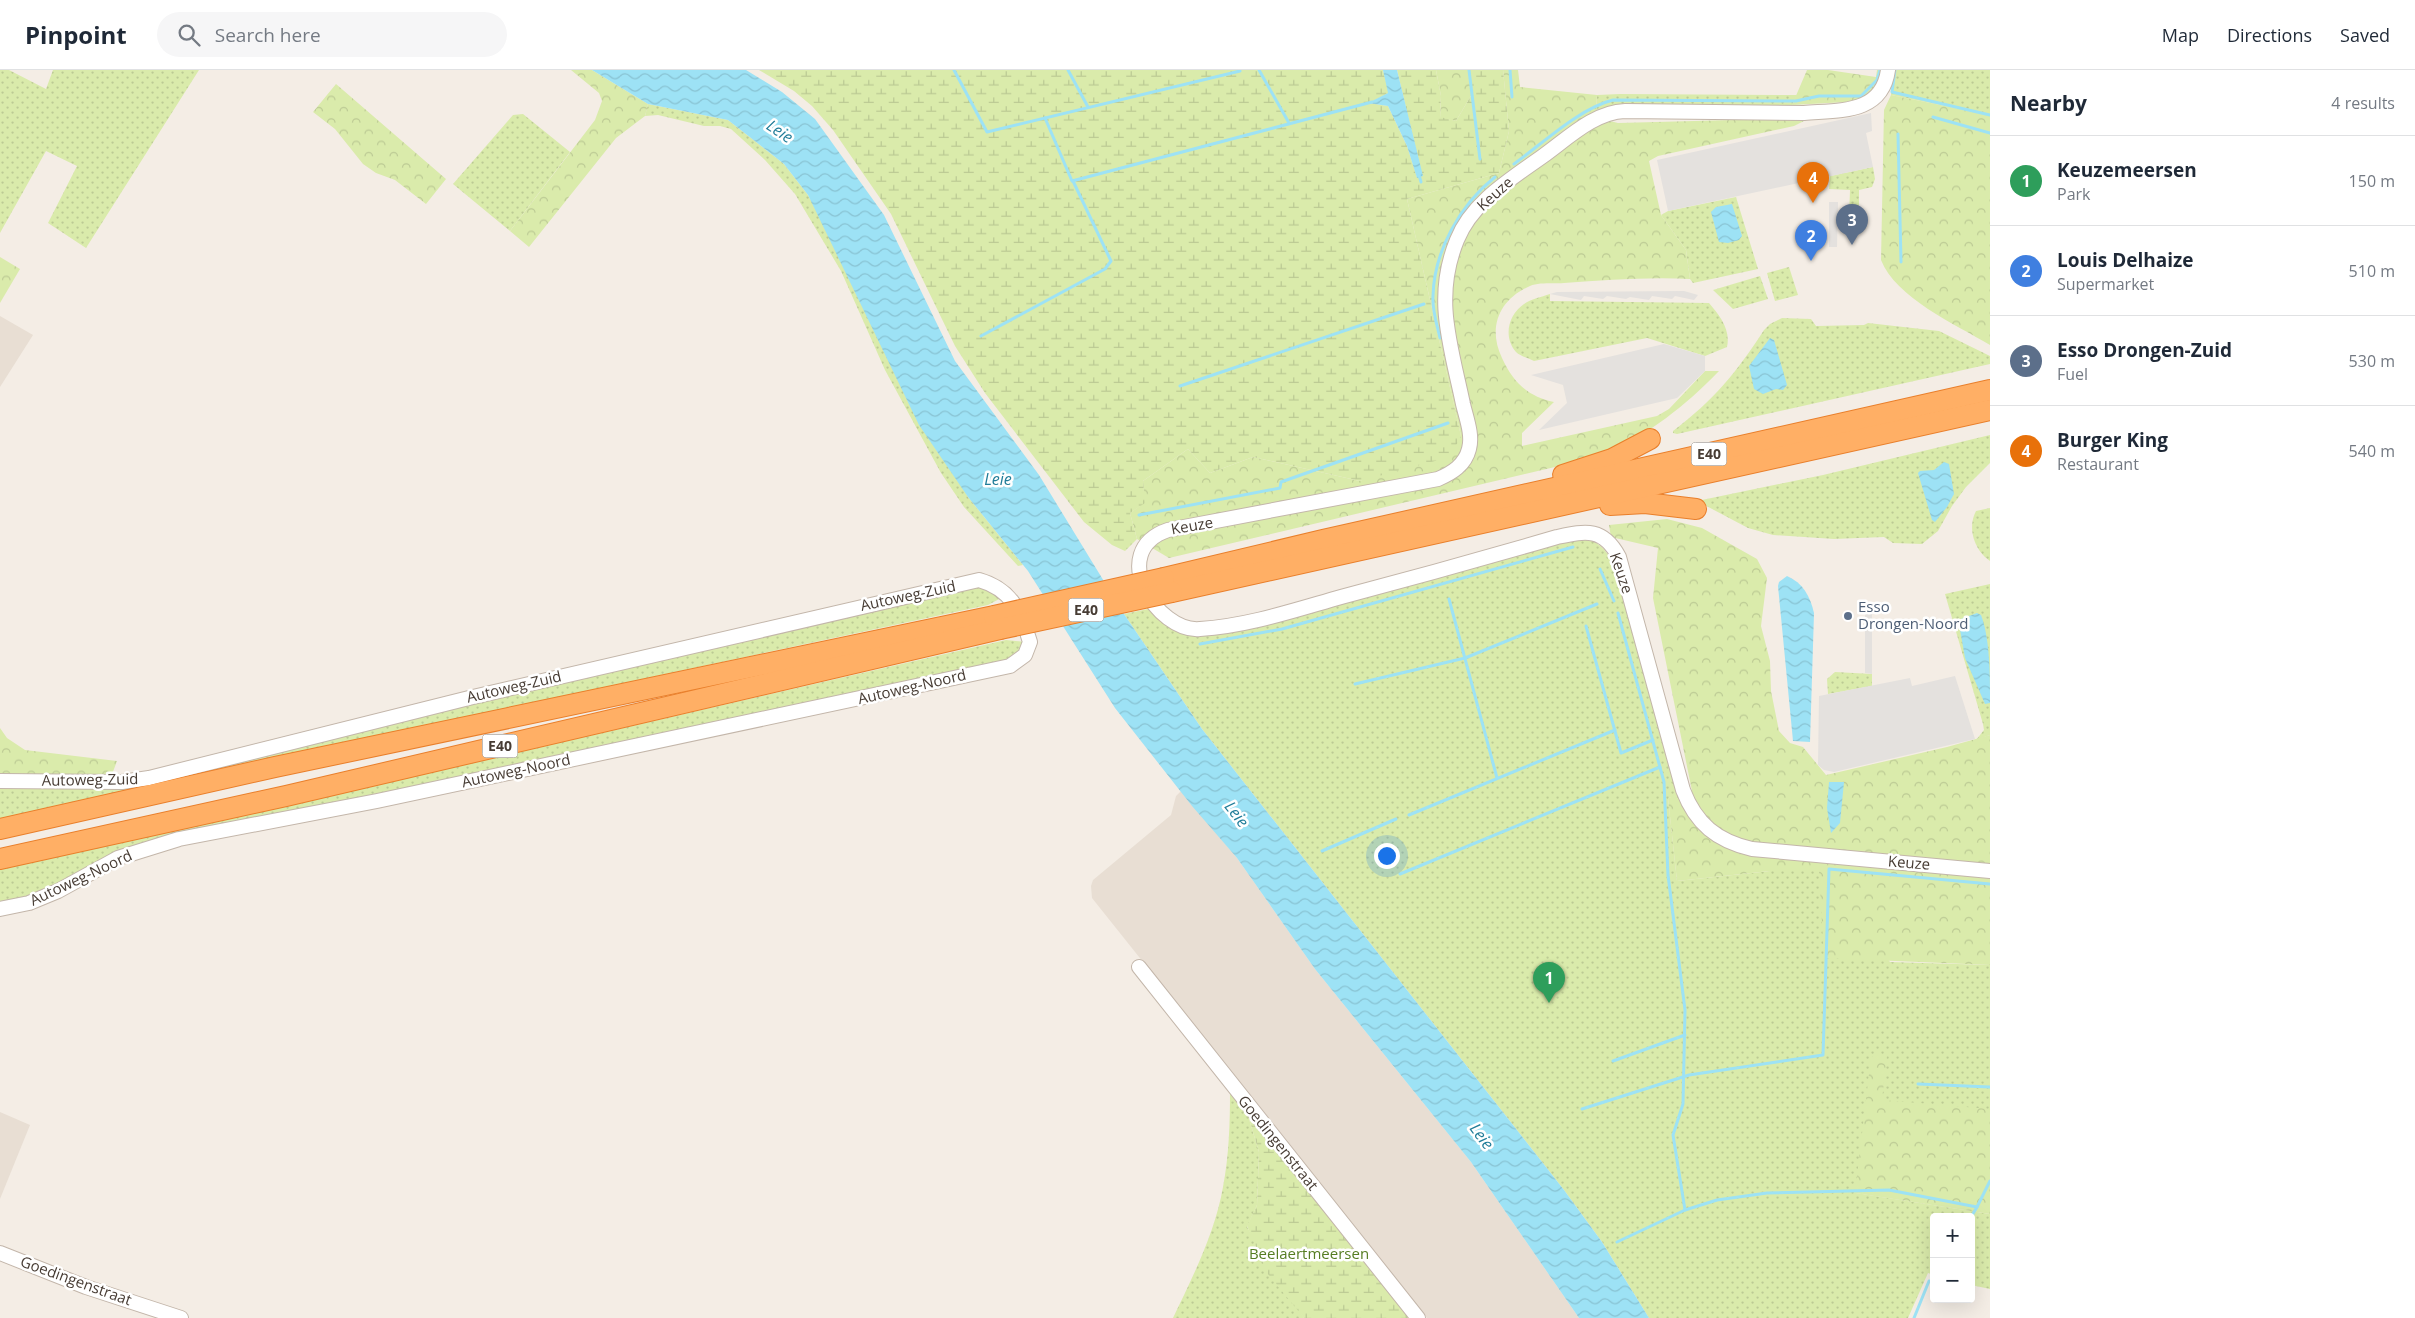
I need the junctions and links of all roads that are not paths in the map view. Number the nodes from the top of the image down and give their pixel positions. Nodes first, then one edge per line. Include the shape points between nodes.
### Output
1 (1888, 70) edge
2 (1990, 390) edge
3 (1990, 410) edge
4 (1650, 439) dead end
5 (1570, 504) junction
6 (1696, 508) dead end
7 (1427, 517) junction
8 (1168, 585) junction
9 (997, 622) junction
10 (1030, 642) joint
11 (0, 781) edge
12 (0, 829) edge
13 (0, 859) edge
14 (1990, 871) edge
15 (0, 909) edge
16 (1140, 966) dead end
17 (0, 1253) edge
18 (181, 1318) edge
19 (1418, 1318) edge

1 - 14 street, Keuze via 1885,87 1872,101 1829,111 1804,114 1625,111 1613,112 1593,121 1503,185 1469,219 1457,238 1444,291 1447,326 1470,438 1469,448 1459,467 1438,479 1168,530 1148,540 1139,553 1139,573 1146,590 1168,619 1185,628 1198,630 1272,616 1578,532 1599,535 1614,548 1618,557 1682,790 1692,812 1705,828 1719,838 1752,849
2 - 7 highway, E40
3 - 5 highway, E40
4 - 7 highway via 1612,459
5 - 6 highway via 1645,503
5 - 8 highway, E40
7 - 8 highway, E40
8 - 9 highway, E40, bridge
9 - 12 highway, E40 via 275,767
9 - 13 highway, E40 via 286,796
10 - 11 street, Autoweg-Zuid via 1007,594 996,585 979,580 502,690 149,778 122,782
10 - 15 street, Autoweg-Noord via 1025,655 1010,666 378,801 179,840 118,858 58,891 29,903
16 - 19 street, Goedingenstraat
17 - 18 street, Goedingenstraat via 86,1287

